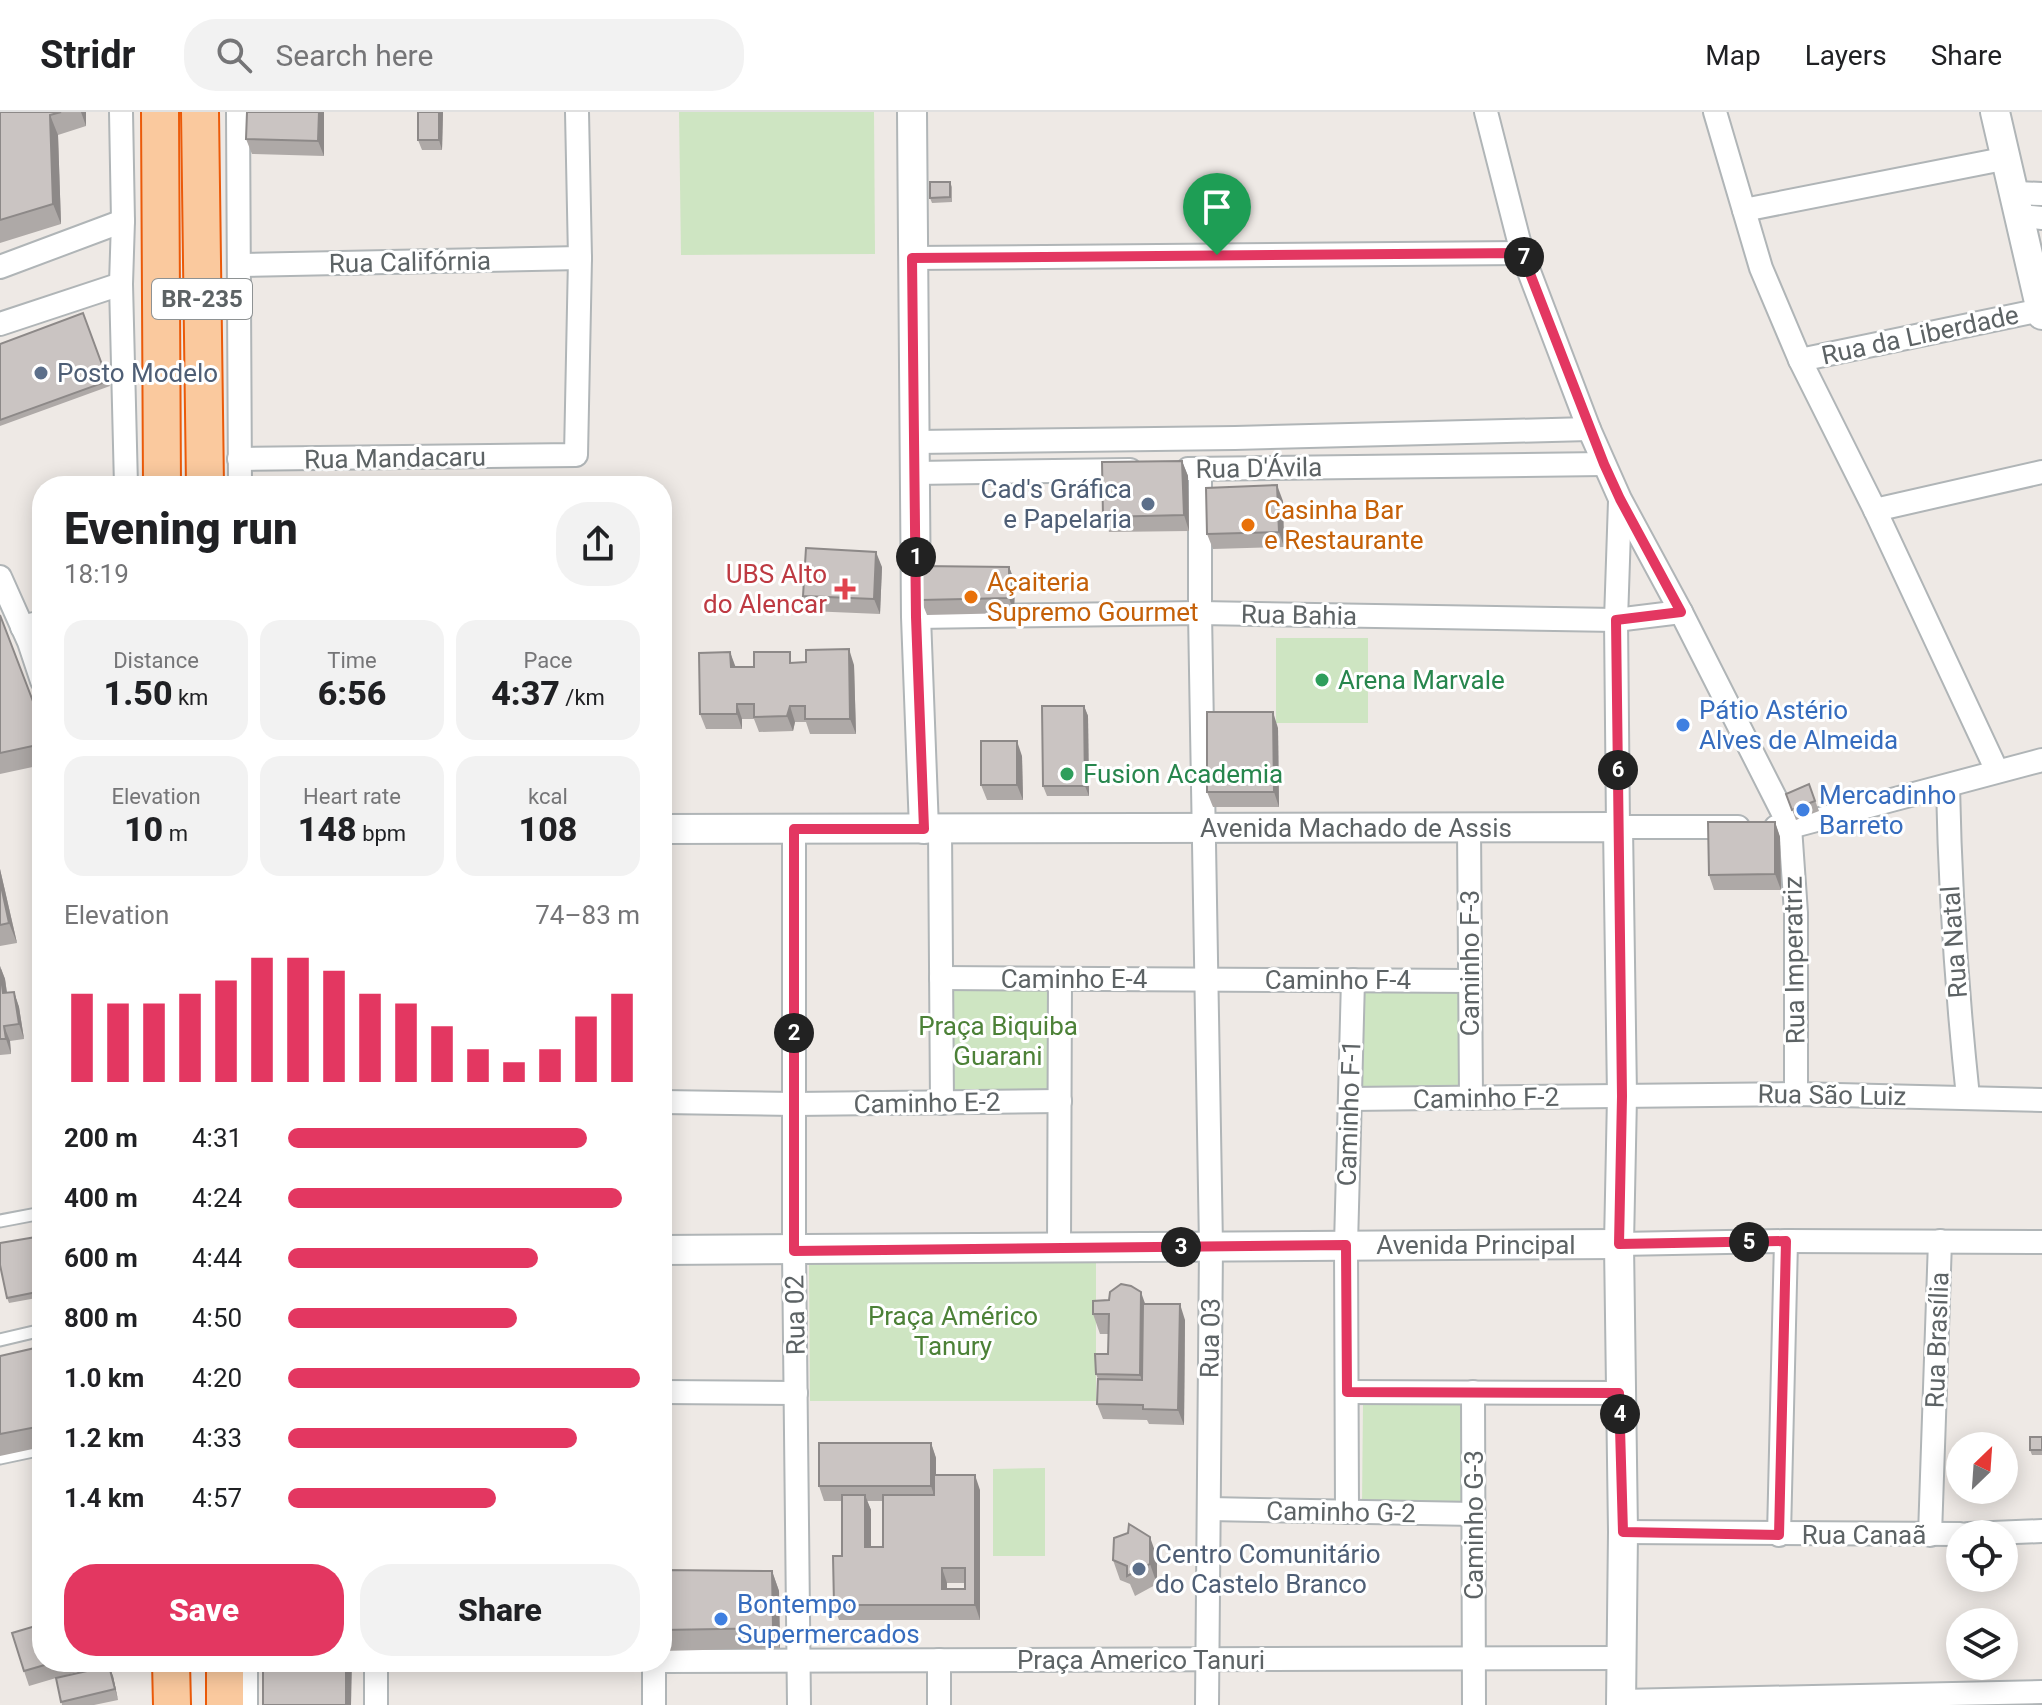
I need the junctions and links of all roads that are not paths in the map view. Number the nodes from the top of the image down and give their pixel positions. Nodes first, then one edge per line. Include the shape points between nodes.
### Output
1 (121, 112) edge
2 (160, 112) edge
3 (200, 112) edge
4 (238, 112) edge
5 (577, 112) edge
6 (912, 112) edge
7 (1486, 112) edge
8 (1715, 112) edge
9 (1995, 112) edge
10 (2008, 158) junction
11 (2030, 205) edge
12 (1744, 210) junction
13 (123, 221) junction
14 (1522, 253) junction
15 (580, 258) junction
16 (912, 258) junction
17 (239, 265) junction
18 (0, 267) edge
19 (121, 284) junction
20 (2041, 312) edge
21 (0, 324) edge
22 (1800, 360) junction
23 (1589, 429) junction
24 (915, 442) junction
25 (1157, 458) junction
26 (239, 459) junction
27 (1604, 464) junction
28 (1200, 469) junction
29 (2042, 472) edge
30 (915, 473) junction
31 (126, 476) edge
32 (162, 476) edge
33 (205, 476) edge
34 (240, 476) edge
35 (1620, 499) junction
36 (1875, 510) junction
37 (0, 577) edge
38 (1681, 612) junction
39 (1200, 613) junction
40 (916, 617) junction
41 (1616, 620) junction
42 (32, 625) edge
43 (2042, 760) edge
44 (1997, 771) junction
45 (1948, 786) junction
46 (1469, 827) junction
47 (1618, 827) junction
48 (1790, 827) junction
49 (1203, 828) junction
50 (672, 829) edge
51 (794, 829) junction
52 (932, 829) junction
53 (941, 978) junction
54 (1060, 979) junction
55 (1206, 980) junction
56 (1353, 980) junction
57 (1470, 981) junction
58 (1796, 1094) junction
59 (1622, 1096) junction
60 (1968, 1097) junction
61 (1471, 1098) junction
62 (1350, 1099) junction
63 (2042, 1100) edge
64 (1060, 1101) junction
65 (672, 1102) edge
66 (942, 1103) junction
67 (794, 1104) junction
68 (32, 1215) edge
69 (0, 1221) edge
70 (1786, 1241) junction
71 (1940, 1241) junction
72 (2042, 1242) edge
73 (1619, 1244) junction
74 (1346, 1245) junction
75 (1211, 1246) junction
76 (1059, 1248) junction
77 (672, 1250) edge
78 (794, 1251) junction
79 (32, 1332) edge
80 (0, 1340) edge
81 (672, 1392) edge
82 (1347, 1392) junction
83 (1473, 1392) junction
84 (796, 1393) junction
85 (1619, 1393) junction
86 (32, 1451) edge
87 (0, 1458) edge
88 (1209, 1509) junction
89 (1347, 1512) junction
90 (1474, 1514) junction
91 (2042, 1531) edge
92 (1623, 1532) junction
93 (2018, 1532) edge
94 (1946, 1534) edge
95 (1779, 1535) junction
96 (1930, 1535) junction
97 (1620, 1658) junction
98 (1207, 1659) junction
99 (1474, 1659) junction
100 (799, 1660) junction
101 (939, 1660) junction
102 (672, 1661) edge
103 (171, 1672) edge
104 (225, 1672) edge
105 (246, 1672) edge
106 (376, 1672) edge
107 (654, 1672) edge
108 (2042, 1692) edge
109 (1621, 1703) edge
110 (172, 1705) edge
111 (225, 1705) edge
112 (246, 1705) edge
113 (376, 1705) edge
114 (654, 1705) edge
115 (799, 1705) edge
116 (939, 1705) edge
117 (1207, 1705) edge
118 (1474, 1705) edge

1 - 13 street
2 - 32 highway, BR-235
3 - 33 highway, BR-235
4 - 17 street
5 - 15 street
6 - 16 street
7 - 14 street
8 - 12 street
9 - 10 street
10 - 11 street
10 - 12 street
11 - 20 street
12 - 22 street via 1761,268
13 - 18 street
13 - 19 street
14 - 16 street
14 - 23 street
15 - 17 street, Rua Califórnia
15 - 26 street, Rua Mandacaru via 576,455
16 - 24 street
17 - 26 street
19 - 21 street
19 - 31 street
20 - 22 street, Rua da Liberdade
22 - 36 street
23 - 25 street, Rua D'Ávila
23 - 27 street
24 - 25 street, Rua D'Ávila
24 - 30 street
25 - 28 street, Rua D'Ávila
25 - 30 street, Rua D'Ávila
26 - 34 street
27 - 28 street, Rua D'Ávila
27 - 35 street
28 - 39 street, Rua 03
29 - 36 street
30 - 40 street
35 - 38 street
35 - 41 street
36 - 44 street
37 - 42 street
38 - 41 street, Rua Bahia
38 - 48 street
39 - 40 street, Rua Bahia
39 - 41 street, Rua Bahia
39 - 49 street, Rua 03
40 - 52 street
41 - 47 street
43 - 44 street, Avenida Machado de Assis
44 - 45 street, Avenida Machado de Assis
45 - 48 street, Avenida Machado de Assis
45 - 60 street, Rua Natal via 1957,995
46 - 47 street, Avenida Machado de Assis
46 - 49 street, Avenida Machado de Assis
46 - 57 street, Caminho F-3
47 - 48 street, Avenida Machado de Assis
47 - 59 street
48 - 58 street, Rua Imperatriz via 1796,913
49 - 52 street, Avenida Machado de Assis
49 - 55 street, Rua 03
50 - 51 street, Avenida Machado de Assis
51 - 52 street, Avenida Machado de Assis
51 - 67 street, Rua 02
52 - 53 street
53 - 54 street, Caminho E-4
53 - 66 street
54 - 55 street, Caminho E-4
54 - 64 street
55 - 56 street, Caminho F-4
55 - 75 street, Rua 03
56 - 57 street, Caminho F-4
56 - 62 street, Caminho F-1
57 - 61 street, Caminho F-3
58 - 59 street, Rua São Luiz
58 - 60 street, Rua São Luiz
59 - 61 street, Caminho F-2
59 - 73 street
60 - 63 street, Rua São Luiz
61 - 62 street, Caminho F-2
62 - 74 street, Caminho F-1
64 - 66 street, Caminho E-2
64 - 76 street
65 - 67 street, Caminho E-2
66 - 67 street, Caminho E-2
67 - 78 street, Rua 02
68 - 69 lane
70 - 71 street
70 - 73 street
70 - 95 street
71 - 72 street
71 - 96 street, Rua Brasília
73 - 74 street, Avenida Principal
73 - 85 street
74 - 75 street, Avenida Principal
74 - 82 street, Caminho F-1
75 - 76 street, Avenida Principal
75 - 88 street, Rua 03
76 - 78 street, Avenida Principal
77 - 78 street, Avenida Principal
78 - 84 street, Rua 02
79 - 80 lane
81 - 84 street
82 - 83 street
82 - 89 street, Caminho F-1
83 - 85 street
83 - 90 street, Caminho G-3
84 - 100 street, Rua 02
85 - 92 street
86 - 87 lane
88 - 89 street, Caminho G-2
88 - 98 street, Rua 03
89 - 90 street, Caminho G-2
90 - 99 street, Caminho G-3
91 - 93 street
92 - 95 street, Rua Canaã
92 - 97 street
94 - 96 street, Rua Canaã
95 - 96 street, Rua Canaã
97 - 99 street, Praça Americo Tanuri
97 - 109 street
98 - 99 street, Praça Americo Tanuri
98 - 101 street, Praça Americo Tanuri
98 - 117 street, Rua 03
99 - 118 street, Caminho G-3
100 - 101 street, Praça Americo Tanuri
100 - 102 street, Praça Americo Tanuri
100 - 115 street, Rua 02
101 - 116 street
103 - 110 highway
104 - 111 highway
105 - 112 street
106 - 113 street
107 - 114 street
108 - 109 street

